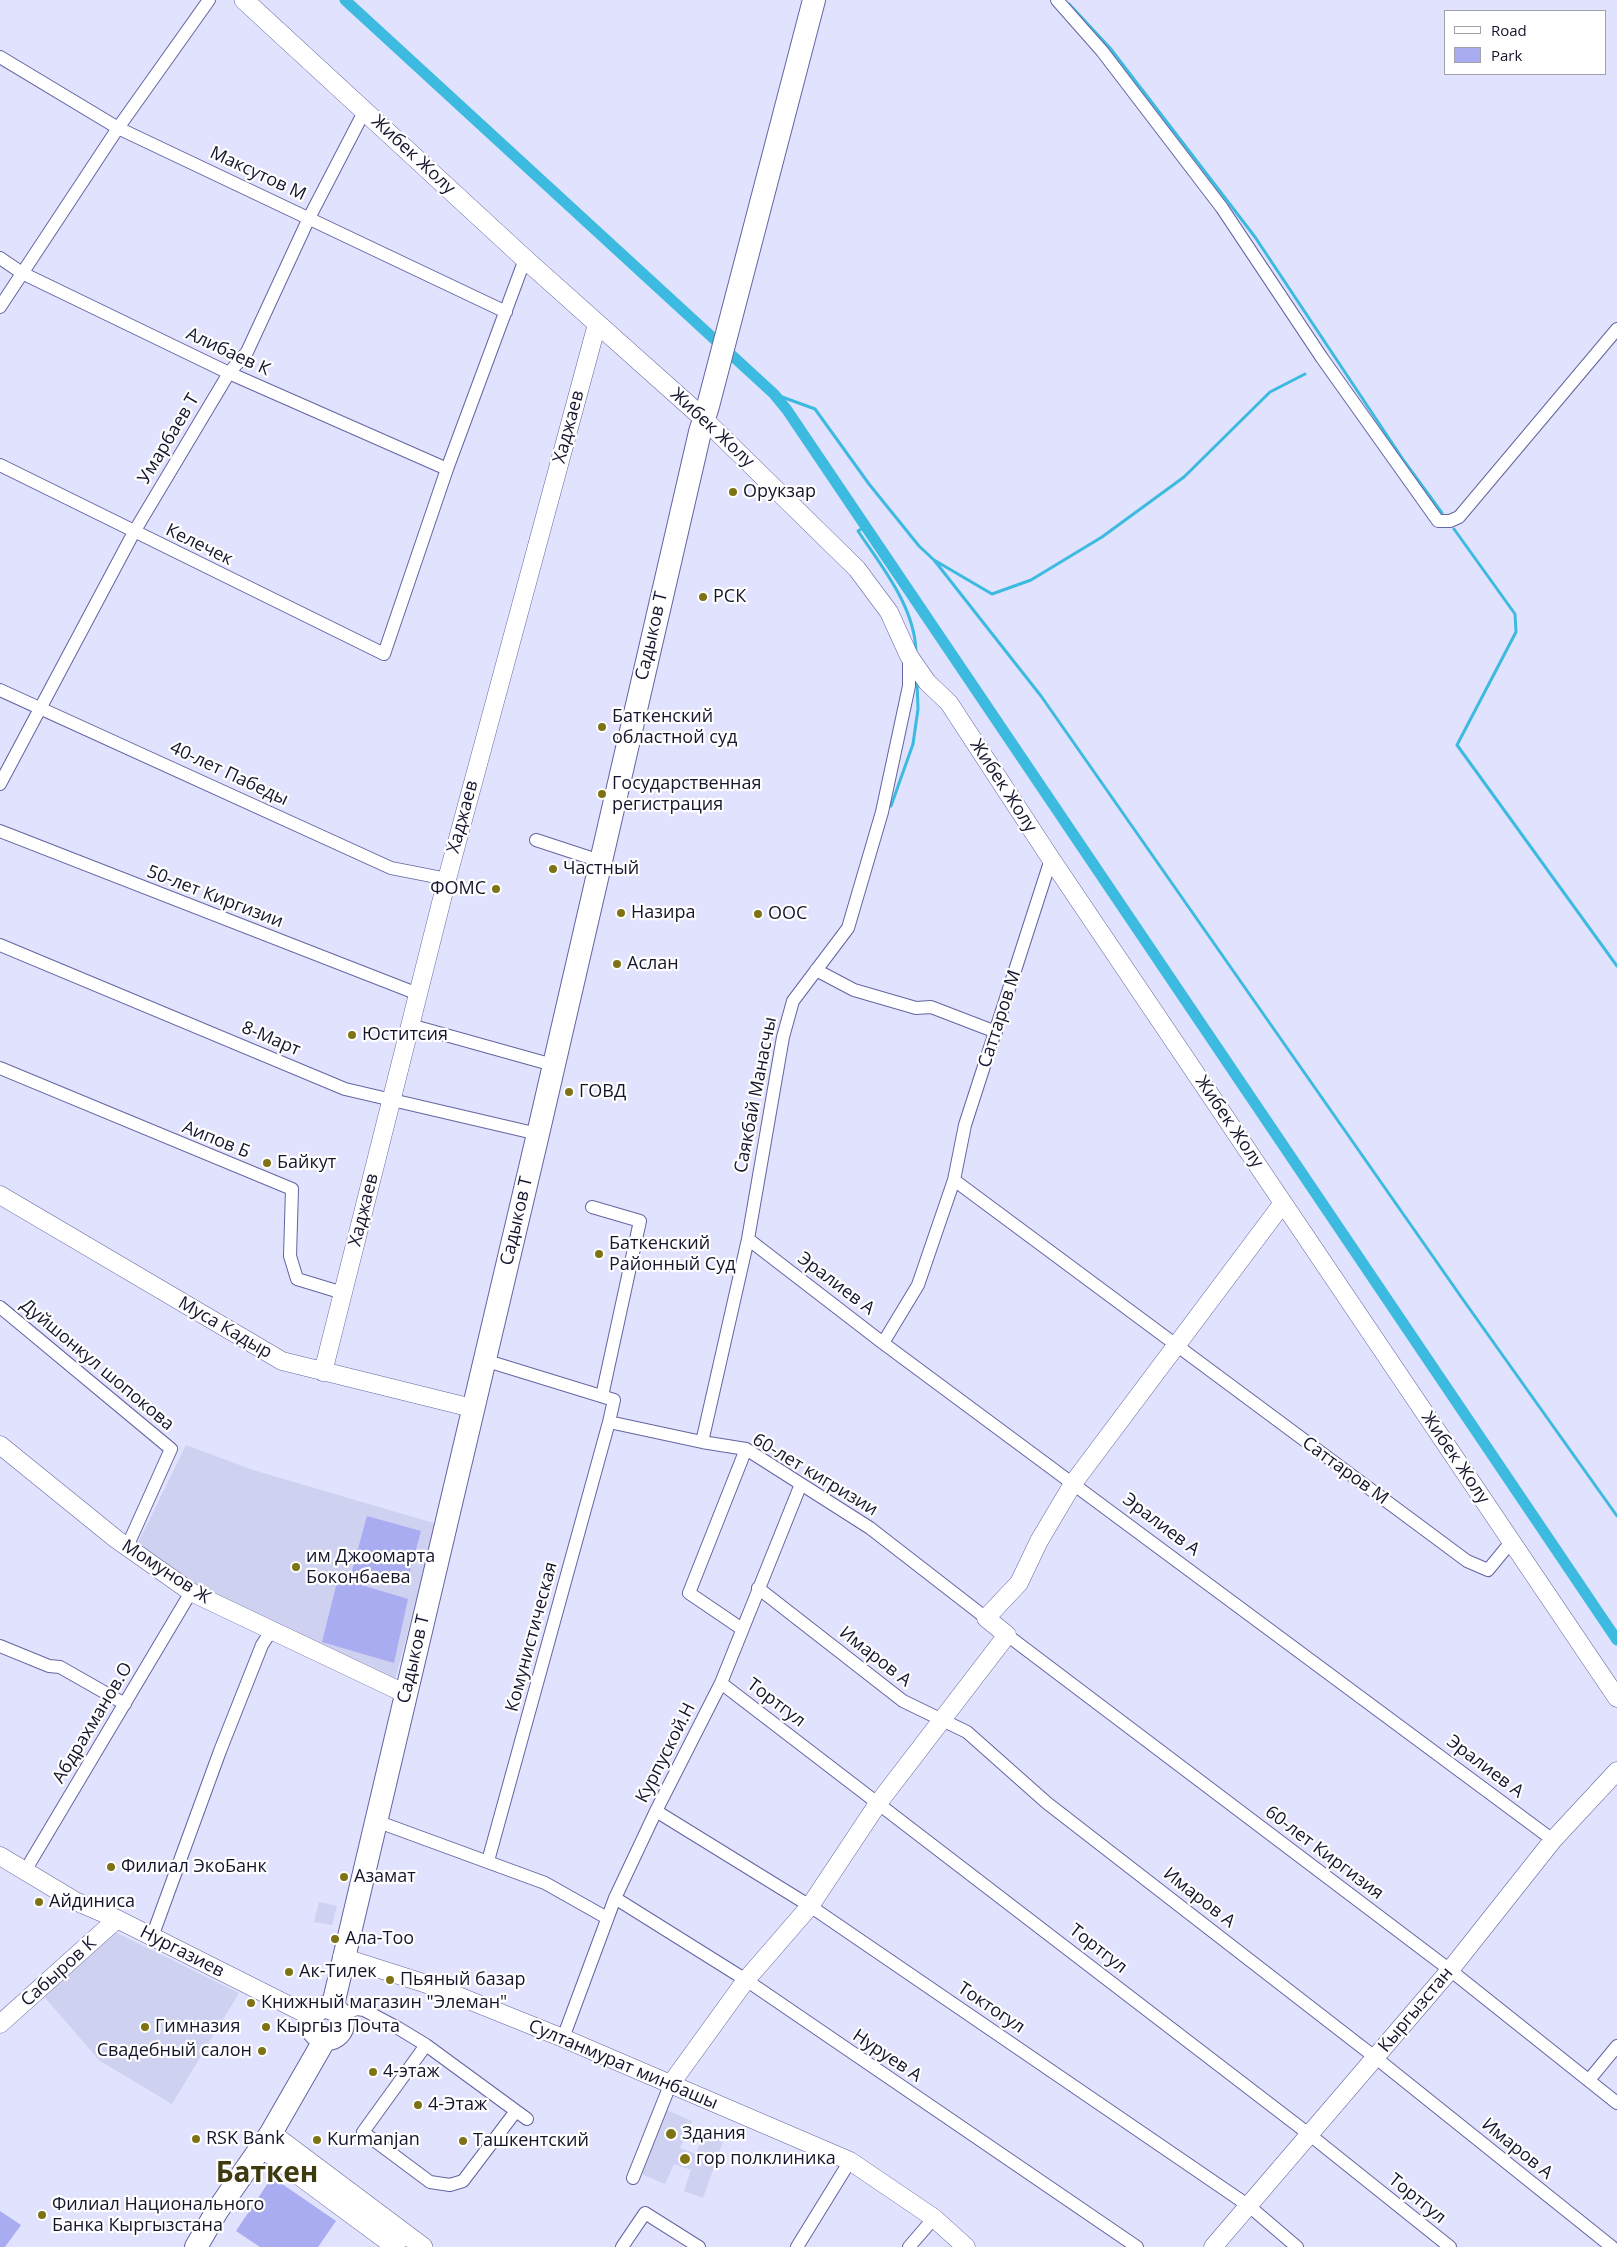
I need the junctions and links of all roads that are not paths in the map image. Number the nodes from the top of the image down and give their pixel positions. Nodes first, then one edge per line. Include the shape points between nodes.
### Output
1 (209, 0) edge
2 (244, 0) edge
3 (814, 0) edge
4 (1057, 0) edge
5 (0, 57) edge
6 (365, 110) junction
7 (118, 128) junction
8 (309, 218) junction
9 (0, 258) edge
10 (525, 258) junction
11 (22, 273) junction
12 (0, 307) edge
13 (506, 312) junction
14 (597, 324) junction
15 (1617, 329) edge
16 (228, 373) junction
17 (701, 425) junction
18 (0, 465) edge
19 (447, 469) junction
20 (134, 532) junction
21 (909, 656) junction
22 (0, 690) edge
23 (41, 708) junction
24 (0, 784) edge
25 (0, 832) edge
26 (536, 840) dead end
27 (1051, 859) junction
28 (600, 861) junction
29 (447, 878) junction
30 (0, 945) edge
31 (816, 970) junction
32 (418, 994) junction
33 (410, 1025) junction
34 (996, 1032) junction
35 (553, 1065) junction
36 (0, 1068) edge
37 (391, 1100) junction
38 (538, 1134) junction
39 (954, 1180) junction
40 (0, 1195) edge
41 (1283, 1203) junction
42 (592, 1207) dead end
43 (748, 1238) junction
44 (343, 1293) junction
45 (0, 1307) edge
46 (883, 1343) junction
47 (1175, 1346) junction
48 (484, 1360) junction
49 (323, 1372) junction
50 (602, 1396) junction
51 (472, 1408) junction
52 (609, 1422) junction
53 (702, 1442) junction
54 (0, 1445) edge
55 (746, 1449) junction
56 (1074, 1482) junction
57 (801, 1484) junction
58 (1511, 1542) junction
59 (127, 1547) junction
60 (758, 1588) junction
61 (191, 1592) junction
62 (986, 1618) junction
63 (742, 1629) junction
64 (271, 1631) junction
65 (1006, 1635) junction
66 (0, 1646) edge
67 (721, 1683) junction
68 (406, 1694) junction
69 (1617, 1698) edge
70 (125, 1704) junction
71 (941, 1721) junction
72 (1617, 1772) edge
73 (879, 1802) junction
74 (656, 1811) junction
75 (376, 1821) junction
76 (1553, 1840) junction
77 (0, 1856) edge
78 (488, 1861) junction
79 (25, 1871) junction
80 (615, 1898) junction
81 (810, 1906) junction
82 (607, 1918) junction
83 (117, 1919) junction
84 (152, 1937) junction
85 (342, 1957) junction
86 (1450, 1970) junction
87 (746, 1980) junction
88 (328, 2014) junction
89 (0, 2024) edge
90 (563, 2038) junction
91 (426, 2044) junction
92 (1617, 2046) edge
93 (1376, 2058) junction
94 (1589, 2080) junction
95 (670, 2085) junction
96 (1617, 2103) edge
97 (516, 2111) junction
98 (527, 2119) dead end
99 (1310, 2135) junction
100 (266, 2141) junction
101 (850, 2161) junction
102 (633, 2178) dead end
103 (1249, 2206) junction
104 (934, 2218) junction
105 (196, 2247) edge
106 (396, 2247) edge
107 (422, 2247) edge
108 (622, 2247) edge
109 (699, 2247) edge
110 (797, 2247) edge
111 (909, 2247) edge
112 (966, 2247) edge
113 (1137, 2247) edge
114 (1212, 2247) edge
115 (1297, 2247) edge
116 (1450, 2247) edge
117 (1612, 2247) edge

1 - 7 street
2 - 6 main road, Жибек Жолу
3 - 17 highway, Садыков Т
4 - 15 street via 1102,51 1222,208 1322,358 1438,521 1450,522 1459,517
5 - 7 street, Максутов М
6 - 8 street, Умарбаев Т
6 - 10 main road, Жибек Жолу
7 - 8 street, Максутов М
7 - 11 street
8 - 13 street, Максутов М
8 - 16 street, Умарбаев Т via 247,352
9 - 11 street, Алибаев К
10 - 13 street
10 - 14 main road, Жибек Жолу
11 - 12 street
11 - 16 street, Алибаев К
13 - 19 street
14 - 17 main road, Жибек Жолу
14 - 29 street, Хаджаев
16 - 19 street, Алибаев К
16 - 20 street, Умарбаев Т
17 - 21 street, Жибек Жолу via 858,569 889,612
17 - 28 highway, Садыков Т
18 - 20 street, Келечек
19 - 20 street, Келечек via 384,654
20 - 23 street, Умарбаев Т
21 - 27 street, Жибек Жолу via 948,703
21 - 31 street, Саякбай Манасчы via 909,686 882,812 848,928
22 - 23 street, 40-лет Пабеды
23 - 24 street, Умарбаев Т
23 - 29 street, 40-лет Пабеды via 391,868
25 - 32 street, 50-лет Киргизии
26 - 28 street
27 - 34 street, Саттаров М
27 - 41 street, Жибек Жолу
28 - 35 highway, Садыков Т
29 - 32 street, Хаджаев
30 - 37 street, 8-Март via 346,1089
31 - 34 street via 854,990 916,1008 931,1007
31 - 43 street, Саякбай Манасчы via 793,1001 783,1038
32 - 33 street, Хаджаев
33 - 35 street
33 - 37 street, Хаджаев
34 - 39 street, Саттаров М via 965,1125
35 - 38 highway, Садыков Т
36 - 44 street, Аипов Б via 292,1189 290,1256 297,1279
37 - 38 street, 8-Март
37 - 44 street, Хаджаев
38 - 48 highway, Садыков Т
39 - 46 street, Саттаров М via 918,1285
39 - 47 street, Саттаров М
40 - 49 street, Муса Кадыр via 282,1361
41 - 47 street
41 - 58 street, Жибек Жолу
42 - 50 street via 640,1221
43 - 46 street, Эралиев А
43 - 53 street, Саякбай Манасчы
44 - 49 street, Хаджаев
45 - 59 street, Дуйшонкул шопокова via 171,1450
46 - 56 street, Эралиев А
47 - 56 street
47 - 58 street, Саттаров М via 1466,1561 1488,1570
48 - 50 street
48 - 51 highway, Садыков Т
49 - 51 street, Муса Кадыр
50 - 52 street via 614,1400
51 - 68 highway, Садыков Т
52 - 53 street, 60-лет кигризии
52 - 78 street, Комунистическая
53 - 55 street, 60-лет кигризии
54 - 59 street, Момунов Ж
55 - 57 street, 60-лет кигризии
55 - 63 street via 689,1593
56 - 62 street via 1039,1541 1019,1583
56 - 76 street, Эралиев А
57 - 60 street, Курпуской.Н
57 - 62 street, 60-лет кигризии via 870,1528
58 - 69 street, Жибек Жолу
59 - 61 street, Момунов Ж
60 - 63 street, Курпуской.Н
60 - 71 street, Имаров А via 902,1701
61 - 64 street, Момунов Ж
61 - 70 street, Абдрахманов.О
62 - 65 street
63 - 67 street, Курпуской.Н
64 - 68 street, Момунов Ж
64 - 84 street via 262,1645 220,1751
65 - 71 street
65 - 86 street, 60-лет Киргизия
66 - 70 street via 49,1666 60,1667
67 - 73 street, Тортгул
67 - 74 street, Курпуской.Н
68 - 75 highway, Садыков Т
70 - 79 street, Абдрахманов.О
71 - 73 street
71 - 93 street, Имаров А via 967,1732 1047,1803
72 - 76 street, Кыргызстан
73 - 81 street
73 - 99 street, Тортгул
74 - 80 street, Курпуской.Н
74 - 81 street, Токтогул
75 - 78 street
75 - 85 highway, Садыков Т
76 - 86 street, Кыргызстан
77 - 79 street, Нургазиев
78 - 82 street via 545,1883
79 - 83 street, Нургазиев via 75,1901
80 - 82 street, Курпуской.Н
80 - 87 street, Нуруев А
81 - 87 street
81 - 103 street, Токтогул
82 - 90 street, Курпуской.Н
83 - 84 street, Нургазиев
83 - 89 street, Сабыров К
84 - 88 street, Нургазиев
85 - 88 highway, Садыков Т
85 - 90 street, Султанмурат минбашы via 436,1987
86 - 93 street, Кыргызстан
86 - 94 street, 60-лет Киргизия
87 - 95 street
87 - 113 street, Нуруев А
88 - 91 street via 364,2010
88 - 100 highway via 312,2031 324,2039
90 - 95 street, Султанмурат минбашы
91 - 97 street
91 - 97 street via 363,2132 426,2179 450,2185 463,2181
92 - 94 street
93 - 99 street, Кыргызстан
93 - 117 street, Имаров А
94 - 96 street, 60-лет Киргизия
95 - 101 street, Султанмурат минбашы
95 - 102 street
97 - 98 street
99 - 103 street, Кыргызстан
99 - 116 street, Тортгул
100 - 105 highway
100 - 106 main road
100 - 107 main road
101 - 104 street, Султанмурат минбашы
101 - 110 street
103 - 114 street, Кыргызстан
103 - 115 street, Токтогул
104 - 111 street
104 - 112 street, Султанмурат минбашы
108 - 109 street via 645,2213

